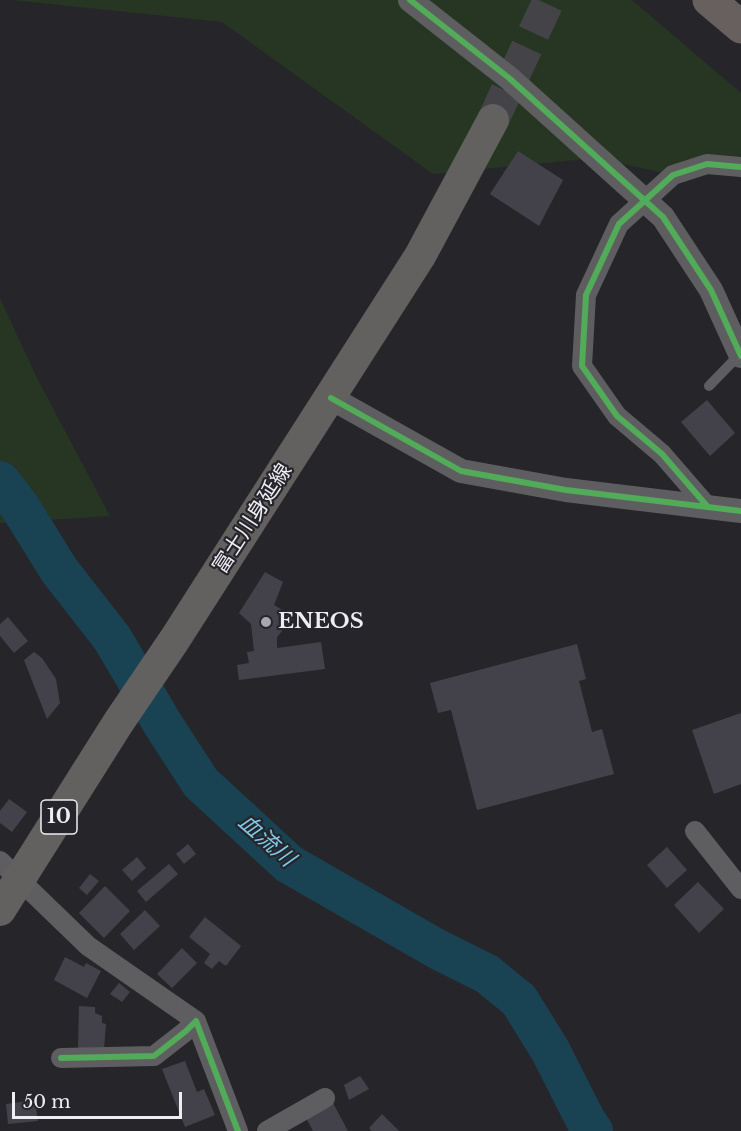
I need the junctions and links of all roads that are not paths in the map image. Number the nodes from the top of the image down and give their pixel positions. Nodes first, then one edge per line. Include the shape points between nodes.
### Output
1 (410, 0) edge
2 (709, 0) edge
3 (741, 27) edge
4 (493, 120) tunnel mouth
5 (741, 167) edge
6 (741, 355) edge
7 (709, 386) dead end
8 (331, 398) junction
9 (707, 506) junction
10 (741, 511) edge
11 (695, 831) dead end
12 (0, 861) edge
13 (741, 889) edge
14 (0, 910) edge
15 (196, 1021) junction
16 (61, 1058) dead end
17 (325, 1098) dead end
18 (238, 1131) edge
19 (267, 1131) edge

1 - 6 street via 509,78 663,217 711,290
2 - 3 highway
4 - 8 main road, 富士川身延線 / 10 via 420,256
5 - 9 street via 706,164 673,175 619,224 586,295 582,366 617,416 662,454
6 - 7 lane
8 - 9 street via 461,471 566,490
8 - 14 main road, 富士川身延線 / 10
9 - 10 street
11 - 13 street
12 - 15 street via 88,946
15 - 16 street via 154,1056
15 - 18 street
17 - 19 street

